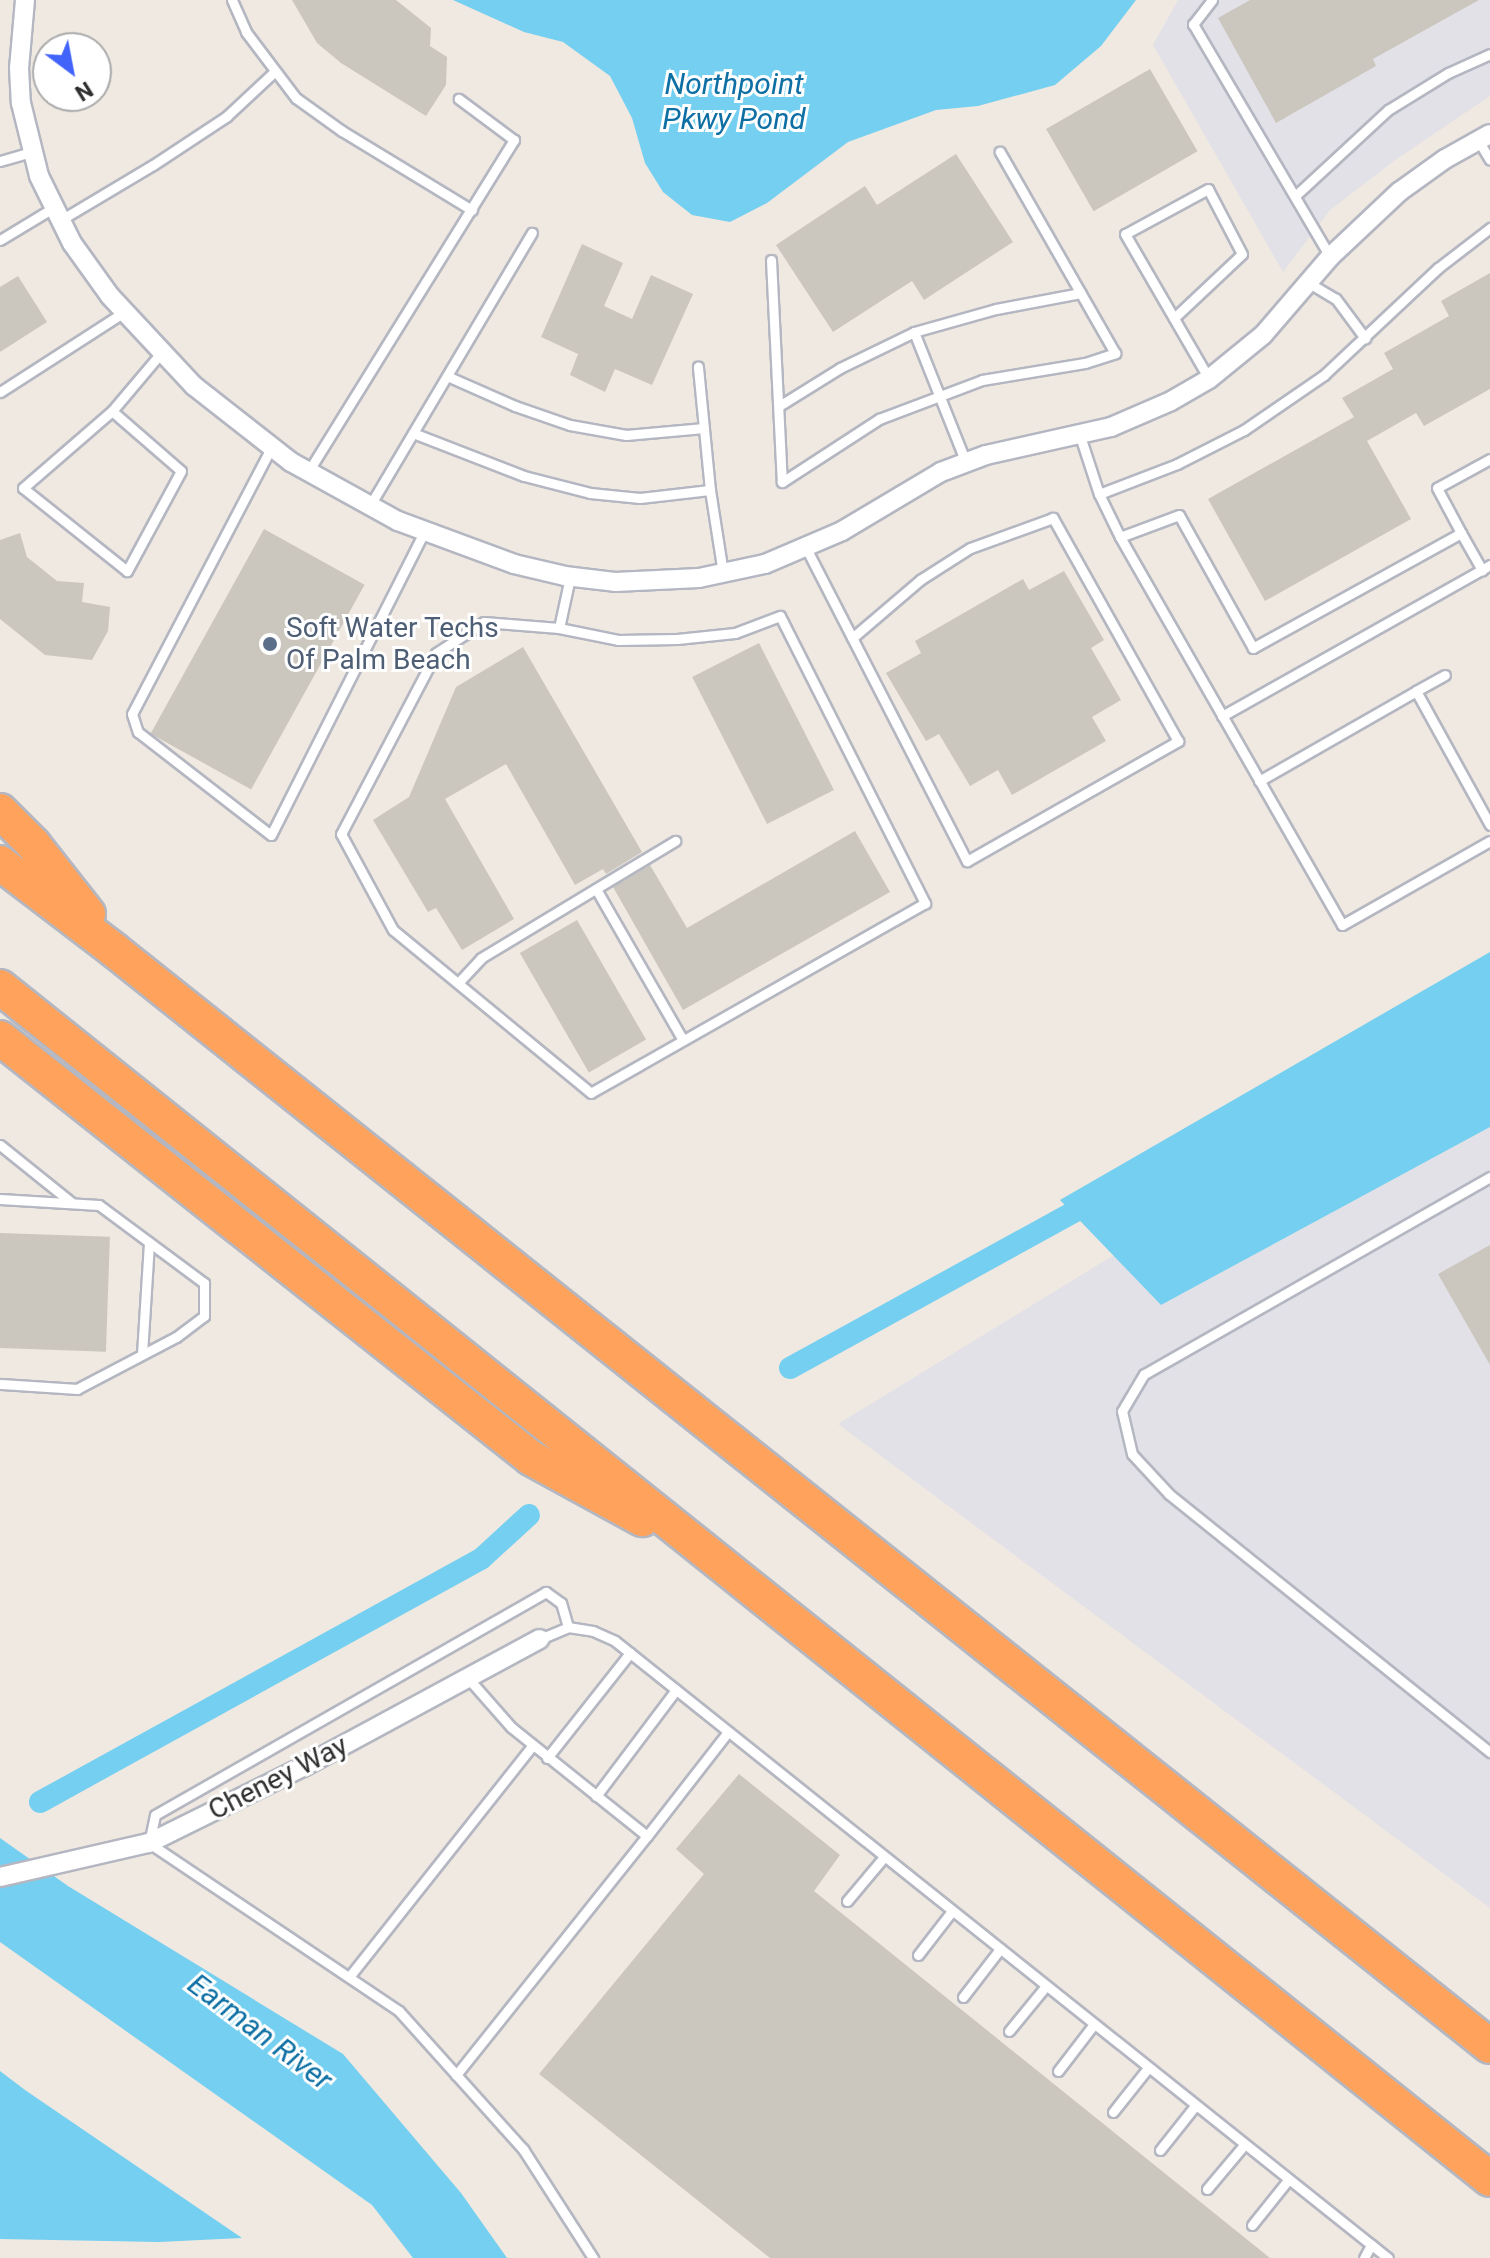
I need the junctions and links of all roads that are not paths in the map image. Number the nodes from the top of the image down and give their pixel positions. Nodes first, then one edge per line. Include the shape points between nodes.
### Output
1 (25, 0) edge
2 (232, 0) edge
3 (1212, 0) edge
4 (1490, 54) edge
5 (274, 72) junction
6 (459, 99) dead end
7 (1484, 137) edge
8 (32, 152) junction
9 (1000, 152) dead end
10 (1490, 160) edge
11 (0, 161) edge
12 (1295, 196) junction
13 (472, 210) junction
14 (56, 214) junction
15 (1490, 228) edge
16 (532, 233) dead end
17 (0, 240) edge
18 (1330, 257) junction
19 (771, 260) dead end
20 (1309, 283) junction
21 (1081, 293) junction
22 (124, 312) junction
23 (1174, 318) junction
24 (914, 332) junction
25 (1365, 338) junction
26 (161, 353) junction
27 (698, 367) dead end
28 (447, 376) junction
29 (1209, 379) junction
30 (0, 392) edge
31 (940, 396) junction
32 (779, 406) junction
33 (112, 411) junction
34 (704, 428) junction
35 (413, 433) junction
36 (1080, 436) junction
37 (271, 448) junction
38 (1490, 459) edge
39 (966, 463) junction
40 (308, 472) junction
41 (710, 490) junction
42 (1099, 494) junction
43 (369, 507) junction
44 (424, 532) junction
45 (1461, 533) junction
46 (1120, 537) junction
47 (806, 548) junction
48 (1486, 567) edge
49 (723, 574) junction
50 (570, 577) junction
51 (559, 628) junction
52 (852, 638) junction
53 (1445, 675) dead end
54 (1416, 691) junction
55 (1222, 716) junction
56 (1259, 781) junction
57 (0, 811) edge
58 (1490, 825) edge
59 (675, 841) dead end
60 (1490, 841) edge
61 (0, 863) edge
62 (596, 889) junction
63 (114, 950) junction
64 (458, 983) junction
65 (0, 987) edge
66 (0, 1038) edge
67 (683, 1040) junction
68 (0, 1145) edge
69 (1490, 1177) edge
70 (0, 1199) edge
71 (73, 1203) junction
72 (149, 1242) junction
73 (142, 1354) junction
74 (0, 1384) edge
75 (726, 1566) junction
76 (568, 1627) junction
77 (540, 1639) joint
78 (630, 1653) junction
79 (468, 1678) junction
80 (676, 1690) junction
81 (728, 1732) junction
82 (532, 1746) junction
83 (1490, 1752) edge
84 (547, 1758) junction
85 (596, 1796) junction
86 (647, 1836) junction
87 (149, 1843) junction
88 (884, 1857) junction
89 (0, 1877) edge
90 (847, 1901) dead end
91 (952, 1911) junction
92 (1000, 1949) junction
93 (918, 1955) dead end
94 (349, 1977) junction
95 (1046, 1986) junction
96 (963, 1997) dead end
97 (1094, 2024) junction
98 (1009, 2031) dead end
99 (1490, 2046) edge
100 (1148, 2068) junction
101 (1058, 2071) dead end
102 (456, 2075) junction
103 (1195, 2106) junction
104 (1113, 2112) dead end
105 (1244, 2145) junction
106 (1160, 2150) dead end
107 (1490, 2179) edge
108 (1288, 2180) junction
109 (1207, 2189) dead end
110 (1252, 2225) dead end
111 (1371, 2245) junction
112 (593, 2258) edge
113 (1364, 2258) edge
114 (1388, 2258) edge

1 - 8 street via 19,68
2 - 5 lane via 246,32
3 - 12 lane via 1193,24
4 - 12 lane via 1388,110
5 - 13 lane via 296,98 342,131
5 - 14 lane via 227,116 153,165
6 - 13 lane via 514,140
7 - 10 lane
7 - 18 street via 1399,192
8 - 11 lane
8 - 14 street
9 - 21 lane
12 - 18 lane
13 - 40 lane
14 - 17 lane
14 - 22 street
15 - 25 lane via 1438,268
16 - 28 lane
18 - 20 street
19 - 32 lane
20 - 25 lane via 1336,299
20 - 29 street via 1263,335
21 - 24 lane
21 - 31 lane via 1115,353 982,380
22 - 26 street
22 - 30 lane
23 - 23 lane via 1125,234 1208,189 1242,254
23 - 29 lane
24 - 31 lane
24 - 32 lane via 840,368
25 - 42 lane via 1324,375 1244,430 1177,464
26 - 33 lane
26 - 37 street
27 - 34 lane
28 - 34 lane via 570,425 626,435
28 - 35 lane
29 - 36 street via 1142,415
31 - 32 lane via 879,419 782,482
31 - 39 lane
33 - 33 lane via 23,488 127,571 181,471
34 - 41 lane
35 - 41 lane via 524,476 590,493 640,498
35 - 43 lane
36 - 39 street
36 - 42 lane
37 - 40 street
37 - 44 lane via 132,714 138,732 271,835
38 - 45 lane via 1437,488
39 - 47 street via 913,486
40 - 43 street
41 - 49 lane
42 - 46 lane
43 - 44 street
44 - 50 street via 514,564
45 - 46 lane via 1253,648 1179,515
45 - 48 lane
46 - 55 lane
47 - 49 street
47 - 52 lane
48 - 55 lane
49 - 50 street via 666,582
50 - 51 lane
51 - 64 lane via 484,622 436,653 341,834 393,930
51 - 67 lane via 618,640 677,639 735,633 780,616 925,903
52 - 52 lane via 967,861 1178,741 1053,518 970,548 920,580
53 - 54 lane
54 - 56 lane
54 - 58 lane
55 - 56 lane
56 - 60 lane via 1342,925
57 - 63 highway via 33,844
59 - 62 lane
61 - 63 highway
62 - 64 lane via 481,958
62 - 67 lane
63 - 99 highway
64 - 67 lane via 591,1093
65 - 75 highway
66 - 75 highway via 531,1458
68 - 71 lane
69 - 83 lane via 1144,1374 1122,1411 1132,1454 1169,1494
70 - 71 lane
71 - 72 lane via 99,1205
72 - 73 lane
72 - 73 lane via 204,1283 204,1316
73 - 74 lane via 77,1389
75 - 107 highway
76 - 77 lane
76 - 78 lane via 593,1631
76 - 87 lane via 561,1603 546,1592 155,1815
77 - 79 street, Cheney Way
78 - 80 lane
78 - 84 lane
79 - 82 lane
79 - 87 street, Cheney Way
80 - 81 lane
80 - 85 lane
81 - 86 lane
81 - 88 lane
82 - 84 lane
82 - 94 lane
84 - 85 lane
85 - 86 lane
86 - 102 lane
87 - 89 street, Cheney Way
87 - 94 lane
88 - 90 lane
88 - 91 lane
91 - 92 lane
91 - 93 lane
92 - 95 lane
92 - 96 lane
94 - 102 lane via 399,2011
95 - 97 lane
95 - 98 lane
97 - 100 lane
97 - 101 lane
100 - 103 lane
100 - 104 lane
102 - 112 lane via 523,2149
103 - 105 lane
103 - 106 lane
105 - 108 lane
105 - 109 lane
108 - 110 lane
108 - 111 lane
111 - 113 lane
111 - 114 lane

